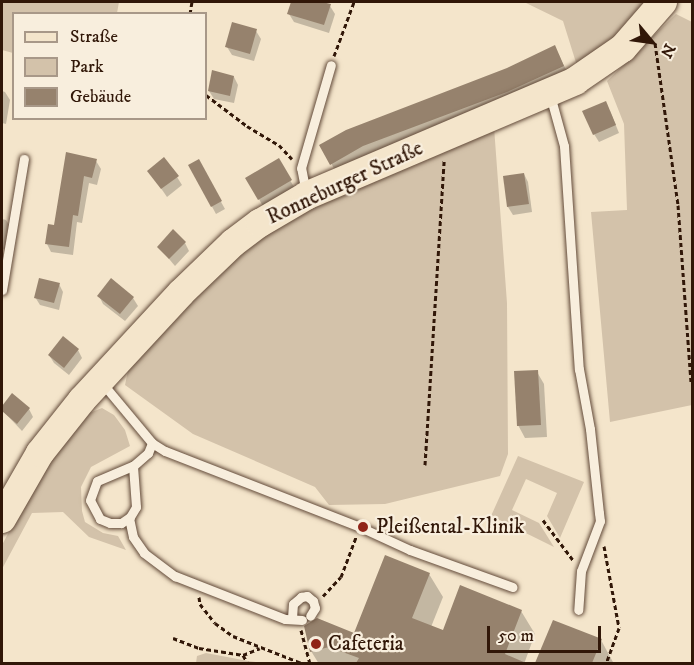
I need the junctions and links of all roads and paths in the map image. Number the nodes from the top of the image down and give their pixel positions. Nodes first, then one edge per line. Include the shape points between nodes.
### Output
1 (354, 2) edge
2 (663, 2) edge
3 (641, 30) junction
4 (332, 65) joint
5 (549, 93) junction
6 (207, 96) edge
7 (446, 136) junction
8 (24, 159) dead end
9 (301, 168) junction
10 (306, 196) junction
11 (2, 290) edge
12 (99, 380) junction
13 (691, 384) edge
14 (152, 443) junction
15 (425, 465) dead end
16 (133, 466) junction
17 (3, 512) edge
18 (129, 518) junction
19 (543, 520) dead end
20 (600, 521) junction
21 (360, 527) junction
22 (581, 571) junction
23 (197, 585) junction
24 (512, 587) dead end
25 (315, 604) junction
26 (579, 610) dead end
27 (301, 620) junction
28 (173, 638) dead end
29 (260, 648) junction
30 (243, 655) junction
31 (248, 663) edge
32 (304, 663) edge
33 (310, 663) edge
34 (606, 663) edge

1 - 4 path
2 - 3 main road, Ronneburger Straße
3 - 5 main road, Ronneburger Straße via 599,66
3 - 13 path via 657,44 678,205
4 - 9 lane
5 - 7 main road, Ronneburger Straße
5 - 20 lane via 564,146 579,369
6 - 9 path via 279,145
7 - 10 main road, Ronneburger Straße
7 - 15 path
8 - 11 lane
9 - 10 lane
10 - 12 main road, Ronneburger Straße via 260,223 208,265
12 - 14 lane
12 - 17 main road, Ronneburger Straße via 40,453
14 - 16 lane via 148,453
14 - 21 lane
16 - 18 lane via 136,507
16 - 18 lane via 100,479 90,500 100,519 110,523
18 - 23 lane via 133,537 144,553 160,567
19 - 22 path
20 - 22 lane
20 - 34 path via 619,628
21 - 24 lane via 410,550
21 - 25 path via 340,577
22 - 26 lane
23 - 27 lane via 285,619
23 - 29 path via 200,604 215,623
25 - 27 lane
25 - 27 lane via 307,597 293,604
27 - 33 path
28 - 30 path via 199,648
29 - 30 path
29 - 32 path
30 - 31 path

